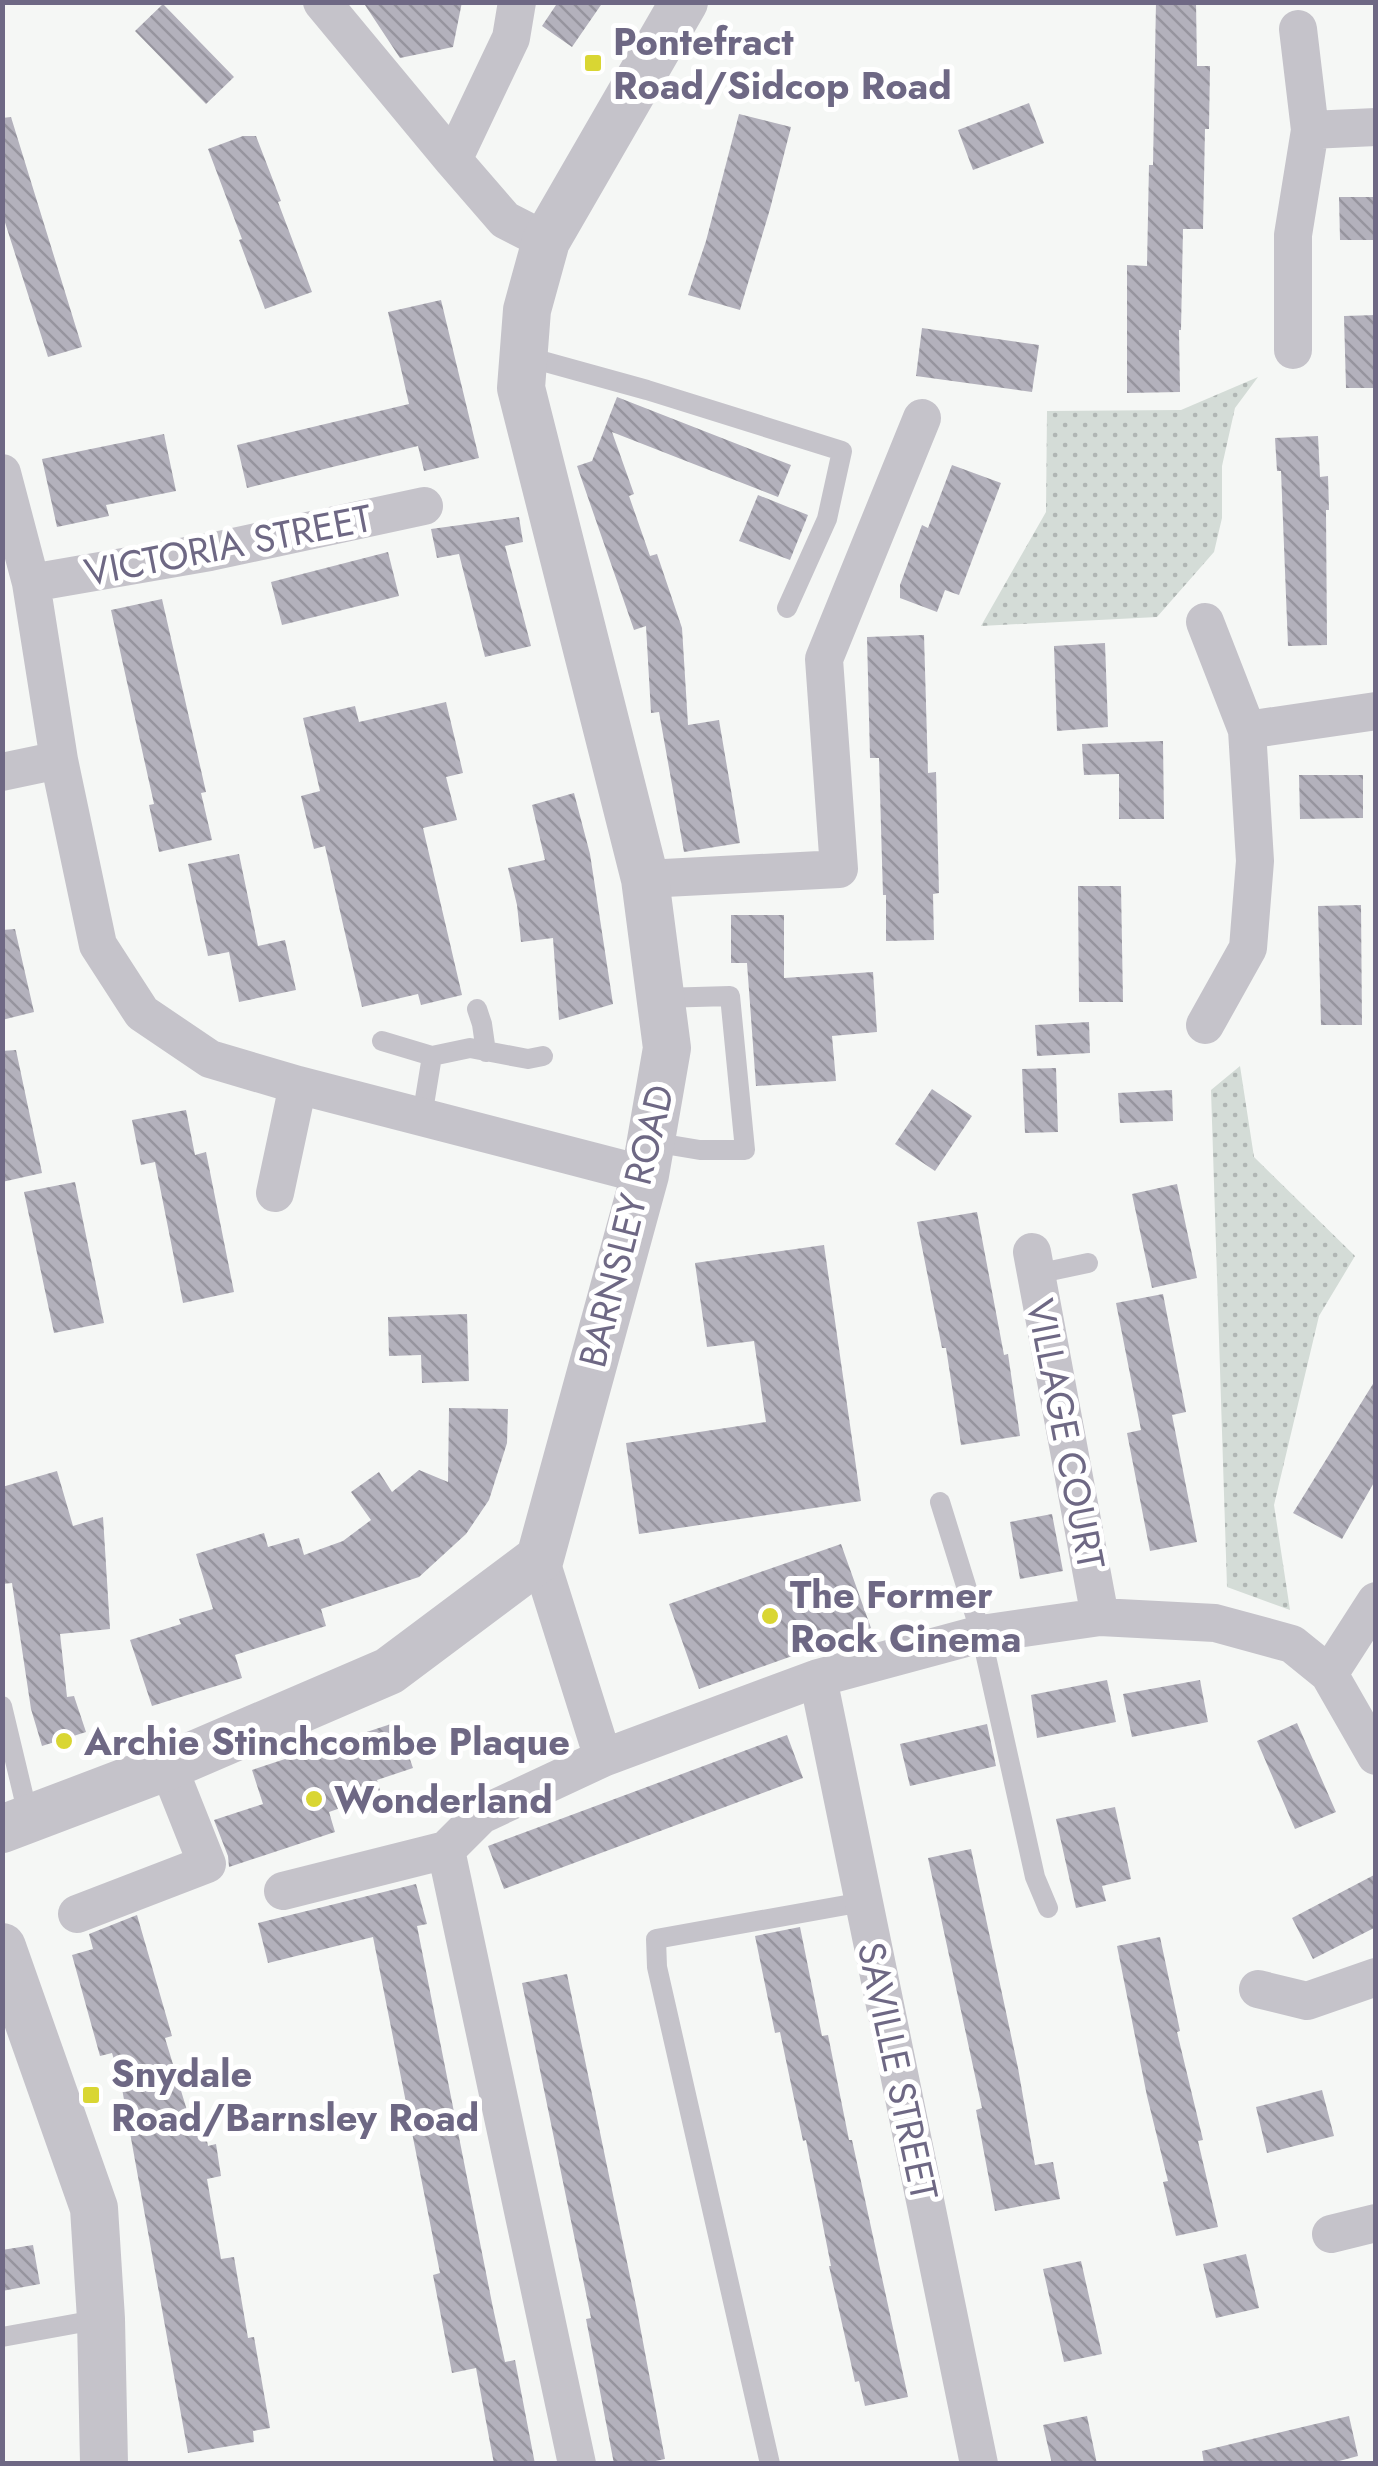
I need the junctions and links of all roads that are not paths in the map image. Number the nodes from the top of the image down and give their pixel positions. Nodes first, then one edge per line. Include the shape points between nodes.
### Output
1 (322, 2) edge
2 (518, 2) edge
3 (684, 2) edge
4 (1298, 29) dead end
5 (1376, 128) edge
6 (1310, 130) junction
7 (452, 160) junction
8 (546, 241) junction
9 (1293, 350) dead end
10 (524, 356) junction
11 (922, 418) dead end
12 (2, 473) edge
13 (424, 506) dead end
14 (32, 583) junction
15 (787, 608) dead end
16 (1205, 622) dead end
17 (1376, 712) edge
18 (1247, 730) junction
19 (59, 760) junction
20 (2, 772) edge
21 (645, 879) junction
22 (660, 998) junction
23 (477, 1008) dead end
24 (1206, 1025) dead end
25 (382, 1042) dead end
26 (486, 1052) junction
27 (432, 1056) junction
28 (543, 1056) dead end
29 (298, 1084) junction
30 (422, 1117) junction
31 (649, 1159) junction
32 (275, 1193) dead end
33 (1034, 1263) joint
34 (1088, 1264) dead end
35 (940, 1502) dead end
36 (540, 1558) junction
37 (1376, 1601) edge
38 (1100, 1617) junction
39 (981, 1634) junction
40 (1330, 1674) junction
41 (818, 1678) junction
42 (2, 1706) edge
43 (1376, 1756) edge
44 (603, 1758) junction
45 (168, 1766) junction
46 (16, 1824) edge
47 (446, 1850) junction
48 (282, 1892) dead end
49 (863, 1902) junction
50 (1048, 1908) dead end
51 (77, 1914) dead end
52 (2, 1947) edge
53 (1376, 1978) edge
54 (1258, 1988) dead end
55 (1376, 2223) edge
56 (1331, 2234) dead end
57 (102, 2318) junction
58 (2, 2337) edge
59 (104, 2464) edge
60 (578, 2464) edge
61 (770, 2464) edge
62 (978, 2464) edge

1 - 7 street
2 - 7 street via 511,38
3 - 8 street, BARNSLEY ROAD
4 - 6 street
5 - 6 street
6 - 9 street via 1293,235
7 - 8 street via 505,220
8 - 10 street, BARNSLEY ROAD via 527,310
10 - 15 lane via 842,452 827,519
10 - 21 street, BARNSLEY ROAD via 521,388
11 - 21 street via 824,658 842,879
12 - 14 street
13 - 14 street, VICTORIA STREET
14 - 19 street
16 - 18 street
17 - 18 street
18 - 24 street via 1255,861 1248,948
19 - 20 street
19 - 29 street via 98,945 142,1013 210,1059
21 - 22 street, BARNSLEY ROAD
22 - 31 street, BARNSLEY ROAD via 667,1048
22 - 31 lane via 730,996 745,1150
23 - 26 lane
25 - 27 lane
26 - 27 lane via 470,1048
26 - 28 lane
27 - 30 lane
29 - 30 street
29 - 32 street
30 - 31 street
31 - 36 street, BARNSLEY ROAD
33 - 34 lane
33 - 38 street, VILLAGE COURT
35 - 39 lane
36 - 44 street
36 - 45 street via 390,1671
37 - 40 street
38 - 39 street
38 - 40 street via 1215,1623 1292,1644
39 - 41 street
39 - 50 lane
40 - 43 street
41 - 44 street
41 - 49 street, SAVILLE STREET
42 - 46 lane
44 - 47 street via 480,1816
45 - 46 street
45 - 51 street via 207,1864
47 - 48 street
47 - 60 street
49 - 61 lane via 656,1939
49 - 62 street, SAVILLE STREET
52 - 57 street via 94,2208
53 - 54 street via 1307,2001
55 - 56 street
57 - 58 lane
57 - 59 street

